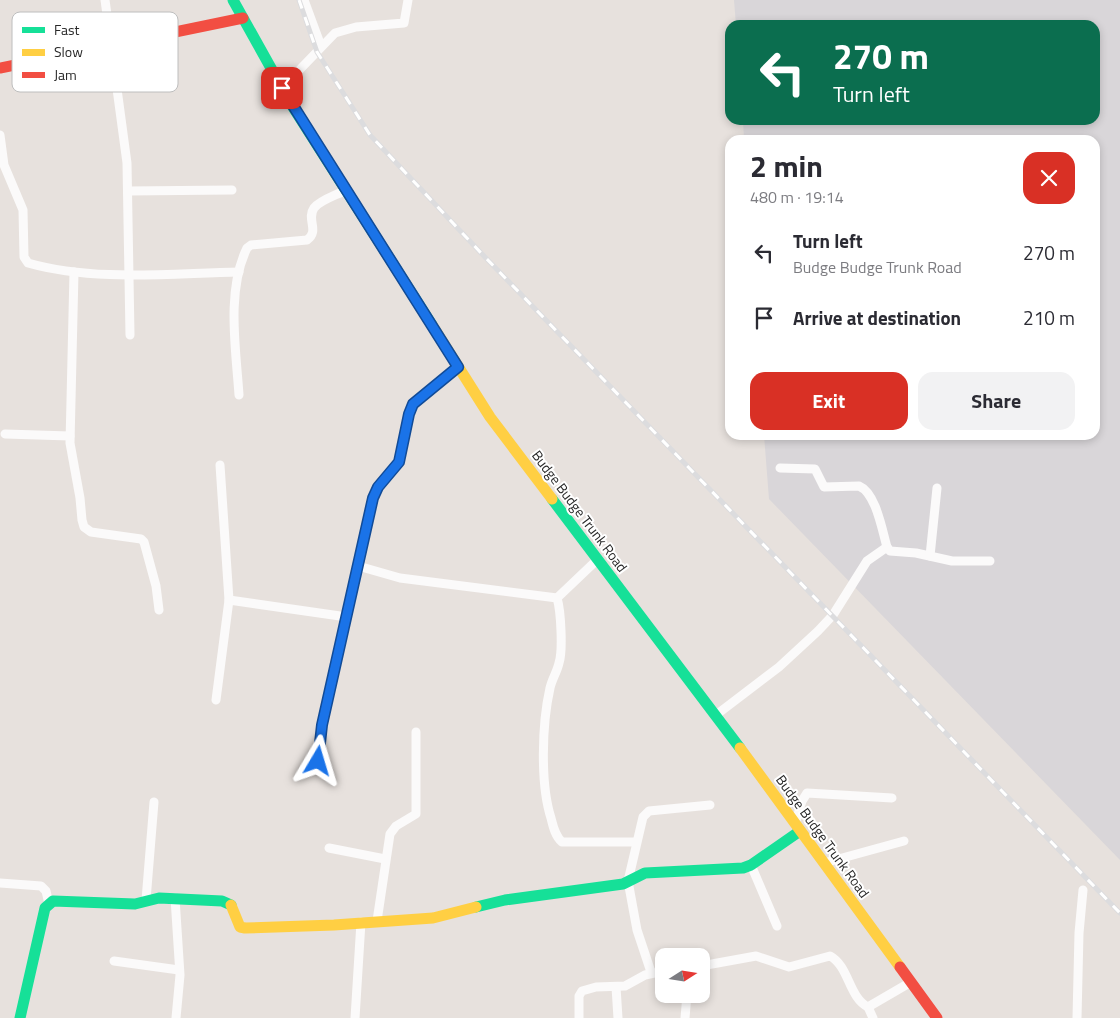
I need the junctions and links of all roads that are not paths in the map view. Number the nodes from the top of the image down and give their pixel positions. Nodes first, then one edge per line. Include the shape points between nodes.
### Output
1 (233, 0) edge
2 (304, 0) edge
3 (408, 0) edge
4 (243, 18) junction
5 (178, 32) edge
6 (321, 46) junction
7 (282, 88) junction
8 (117, 92) edge
9 (0, 135) edge
10 (232, 190) dead end
11 (346, 190) junction
12 (128, 191) junction
13 (74, 272) junction
14 (239, 272) junction
15 (128, 274) junction
16 (130, 335) dead end
17 (458, 367) junction
18 (239, 395) dead end
19 (5, 434) dead end
20 (70, 436) junction
21 (220, 465) dead end
22 (780, 468) dead end
23 (937, 488) dead end
24 (887, 547) junction
25 (930, 556) junction
26 (598, 559) junction
27 (990, 561) dead end
28 (358, 566) junction
29 (557, 598) junction
30 (229, 600) junction
31 (159, 610) dead end
32 (347, 617) junction
33 (216, 700) dead end
34 (716, 715) junction
35 (416, 732) dead end
36 (318, 761) dead end
37 (892, 798) dead end
38 (154, 802) dead end
39 (710, 805) dead end
40 (798, 827) junction
41 (904, 841) dead end
42 (636, 842) junction
43 (329, 848) dead end
44 (385, 858) junction
45 (824, 863) junction
46 (750, 865) junction
47 (628, 881) junction
48 (0, 884) edge
49 (1083, 890) dead end
50 (175, 898) junction
51 (146, 900) junction
52 (49, 904) junction
53 (377, 921) junction
54 (361, 922) junction
55 (777, 926) dead end
56 (114, 961) dead end
57 (710, 964) edge
58 (179, 970) junction
59 (651, 972) junction
60 (655, 972) edge
61 (911, 982) junction
62 (616, 987) junction
63 (686, 1003) edge
64 (868, 1007) junction
65 (20, 1018) edge
66 (176, 1018) edge
67 (355, 1018) edge
68 (579, 1018) edge
69 (618, 1018) edge
70 (685, 1018) edge
71 (873, 1018) edge
72 (937, 1018) edge
73 (1077, 1018) edge

1 - 4 main road, Budge Budge Trunk Road
2 - 6 street
3 - 6 street via 404,23 340,30
4 - 5 main road
4 - 7 main road, Budge Budge Trunk Road
6 - 7 street
7 - 11 main road, Budge Budge Trunk Road
8 - 12 street
9 - 13 street via 4,165 23,210 25,260
10 - 12 street
11 - 14 street via 313,209 312,237 251,245 244,254
11 - 17 main road, Budge Budge Trunk Road
12 - 15 street
13 - 15 street
13 - 20 street
14 - 15 street
14 - 18 street via 235,313
15 - 16 street
17 - 26 main road, Budge Budge Trunk Road via 490,417
17 - 28 street via 413,404 399,462 373,498
19 - 20 street
20 - 31 street via 84,527 91,532 144,542
21 - 30 street
22 - 24 street via 815,469 824,487 863,488 874,504
23 - 25 street
24 - 25 street via 896,553
24 - 34 street via 867,560 833,615 818,631 780,667
25 - 27 street via 952,561
26 - 29 street
26 - 34 main road, Budge Budge Trunk Road
28 - 29 street via 400,578
28 - 32 street
29 - 42 street via 561,653 546,709 544,770 545,800 555,831 562,842
30 - 32 street
30 - 33 street
32 - 36 street via 322,725
34 - 40 main road, Budge Budge Trunk Road
35 - 44 street via 416,814 392,830
37 - 40 street via 807,793 802,801
38 - 51 street
39 - 42 street via 649,811 643,817
40 - 45 main road, Budge Budge Trunk Road
40 - 46 main road
41 - 45 street
42 - 47 street
43 - 44 street
44 - 53 street
45 - 61 main road, Budge Budge Trunk Road
46 - 47 main road via 734,869 645,873
46 - 55 street
47 - 53 main road via 505,900 442,916
47 - 59 street via 637,930
48 - 52 street via 42,886
49 - 73 street
50 - 51 main road
50 - 54 main road via 228,902 232,905 236,922 245,928
50 - 58 street
51 - 52 main road via 135,904 58,900
52 - 65 main road
53 - 54 main road
54 - 67 street
56 - 58 street
57 - 64 street via 756,956 789,967 830,956
58 - 66 street
59 - 60 street
59 - 62 street via 631,984
61 - 64 street
61 - 72 main road, Budge Budge Trunk Road
62 - 68 street via 582,991
62 - 69 street
63 - 70 street
64 - 71 street

